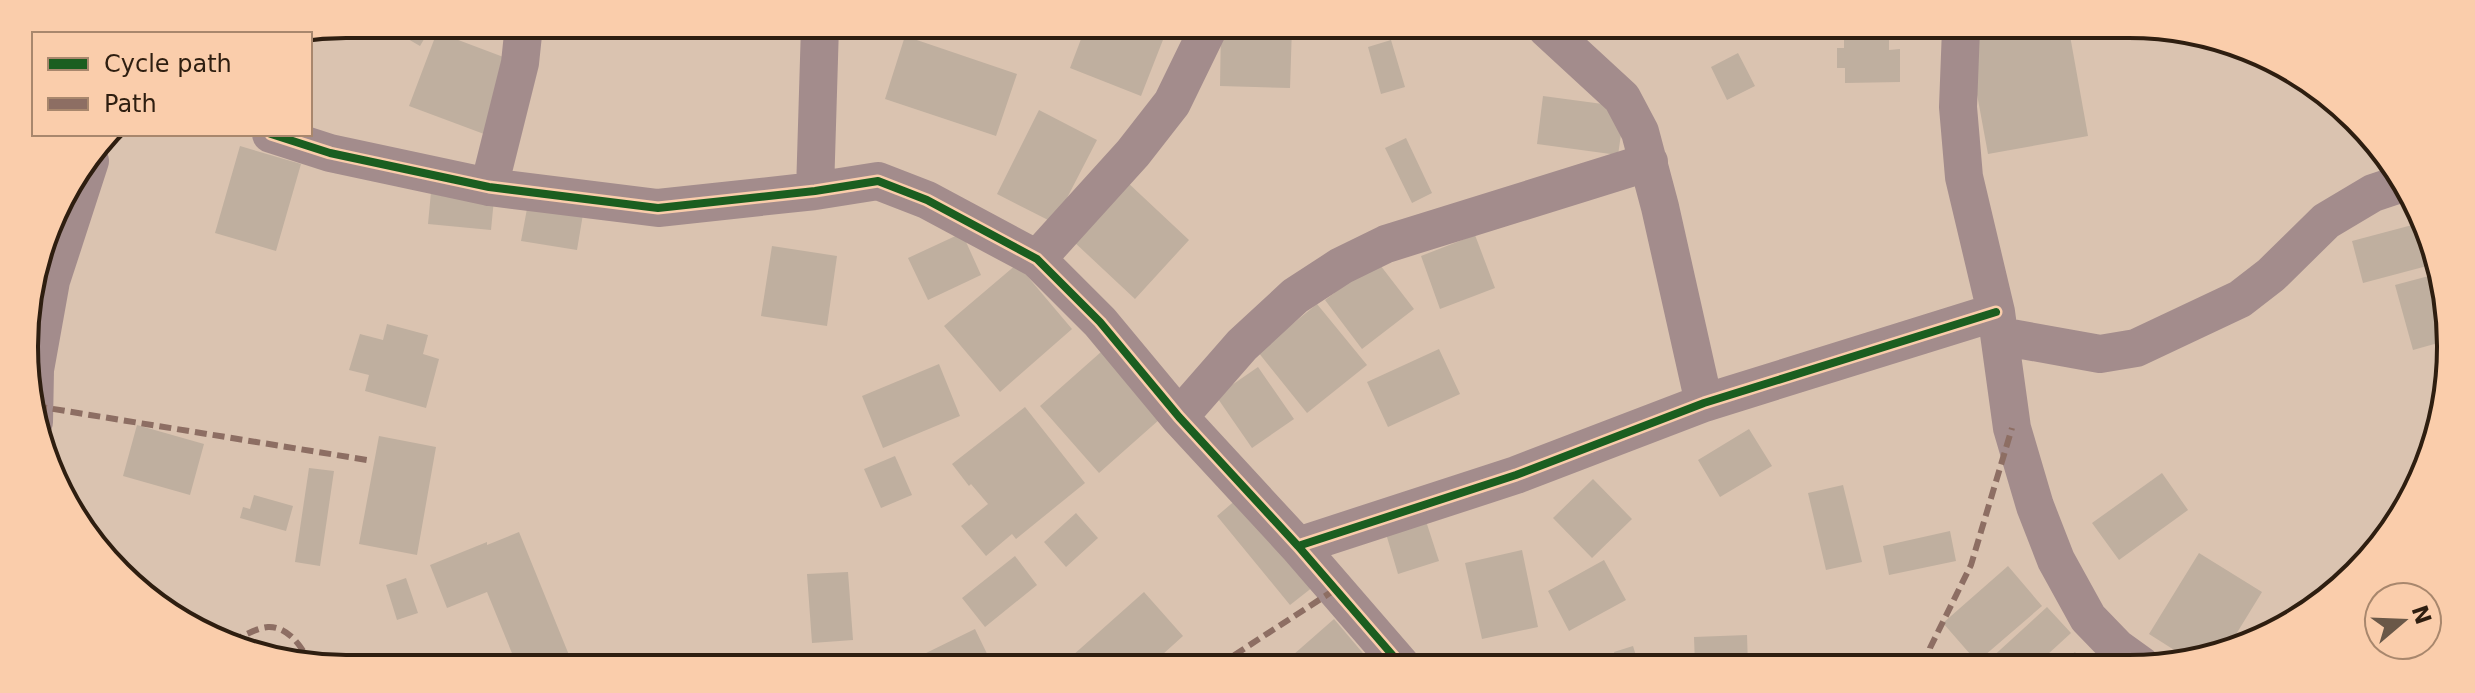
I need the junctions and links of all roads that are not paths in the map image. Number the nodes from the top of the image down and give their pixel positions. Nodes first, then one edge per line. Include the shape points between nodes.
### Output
1 (523, 38) edge
2 (820, 38) edge
3 (1204, 38) edge
4 (1557, 38) edge
5 (1961, 38) edge
6 (277, 136) edge
7 (1649, 162) junction
8 (489, 187) junction
9 (2392, 187) edge
10 (81, 189) edge
11 (815, 191) junction
12 (1037, 259) junction
13 (1998, 324) junction
14 (38, 340) edge
15 (1704, 403) junction
16 (1179, 417) junction
17 (1298, 546) junction
18 (1392, 655) edge
19 (2127, 655) edge

1 - 8 street
2 - 11 street
3 - 12 street via 1172,103
4 - 7 street via 1622,98
5 - 13 street via 1958,107 1964,177
6 - 8 street via 330,153
7 - 15 street
7 - 16 street via 1386,244 1341,266 1295,296 1242,345
8 - 11 street via 658,208
9 - 13 street via 2326,221 2240,299 2136,348 2100,354
10 - 14 street
11 - 12 street via 878,181 927,200
12 - 16 street via 1100,322
13 - 15 street
13 - 19 street via 2012,428 2035,506 2056,560 2088,618
15 - 17 street via 1516,475
16 - 17 street
17 - 18 street

